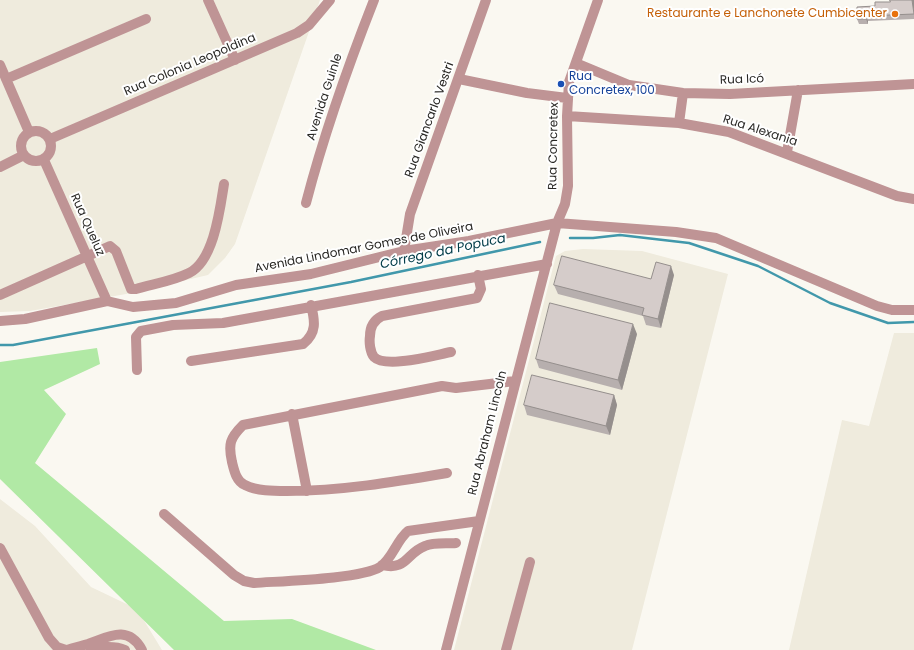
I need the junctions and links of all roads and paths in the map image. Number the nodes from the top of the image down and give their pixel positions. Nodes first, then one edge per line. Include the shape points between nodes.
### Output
1 (208, 0) edge
2 (330, 0) edge
3 (374, 0) edge
4 (486, 0) edge
5 (598, 0) edge
6 (146, 19) dead end
7 (235, 60) junction
8 (576, 63) junction
9 (0, 65) edge
10 (459, 79) junction
11 (6, 80) junction
12 (914, 84) edge
13 (798, 90) junction
14 (683, 93) junction
15 (567, 98) junction
16 (567, 116) junction
17 (679, 123) junction
18 (29, 132) junction
19 (50, 139) junction
20 (787, 152) junction
21 (24, 155) junction
22 (44, 160) junction
23 (0, 167) edge
24 (224, 184) dead end
25 (914, 199) edge
26 (306, 203) dead end
27 (557, 223) junction
28 (404, 251) junction
29 (87, 257) junction
30 (547, 264) junction
31 (478, 275) junction
32 (0, 295) edge
33 (107, 301) junction
34 (312, 305) junction
35 (914, 310) edge
36 (0, 321) edge
37 (451, 352) dead end
38 (190, 362) dead end
39 (137, 370) dead end
40 (515, 381) junction
41 (292, 414) junction
42 (447, 473) dead end
43 (308, 491) junction
44 (164, 514) dead end
45 (480, 520) junction
46 (456, 543) dead end
47 (0, 548) edge
48 (530, 562) dead end
49 (382, 565) junction
50 (66, 650) edge
51 (91, 650) edge
52 (125, 650) edge
53 (142, 650) edge
54 (446, 650) edge
55 (506, 650) edge

1 - 7 street
2 - 7 street, Rua Colonia Leopoldina via 304,29
3 - 26 street, Avenida Guinle via 355,47
4 - 10 street, Rua Giancarlo Vestri
5 - 8 street, Rua Concretex
6 - 11 street
7 - 19 street, Rua Colonia Leopoldina
8 - 14 street, Rua Icó via 628,85
8 - 15 street, Rua Concretex via 569,82
9 - 11 street
10 - 15 street via 527,93
10 - 28 street, Rua Giancarlo Vestri via 410,214
11 - 18 street
12 - 13 street, Rua Icó
13 - 14 street, Rua Icó via 730,94
13 - 20 street
14 - 17 street
15 - 16 street, Rua Concretex
16 - 17 street, Rua Alexania
16 - 27 street, Rua Concretex via 568,186 565,204
17 - 20 street, Rua Alexania via 729,132
18 - 19 street via 44,132
18 - 21 street via 22,143
19 - 22 street via 52,148
20 - 25 street, Rua Alexania via 897,196
21 - 22 street via 33,161
21 - 23 street
22 - 29 street, Rua Queluz
24 - 29 street via 219,216 208,253 202,263 190,273 131,289 113,247 110,246
27 - 28 street, Avenida Lindomar Gomes de Oliveira
27 - 30 street, Rua Abraham Lincoln
27 - 35 street, Avenida Lindomar Gomes de Oliveira via 676,232 716,238 877,306 892,310
28 - 33 street, Avenida Lindomar Gomes de Oliveira via 311,274 236,285 176,303 133,307
29 - 32 street
29 - 33 street, Rua Queluz
30 - 31 street
30 - 40 street, Rua Abraham Lincoln
31 - 34 street
31 - 37 street via 481,289 477,298 382,316 377,319 370,331 372,352 379,360 395,362
33 - 36 street, Avenida Lindomar Gomes de Oliveira via 25,319
34 - 38 street via 315,327 303,344
34 - 39 street via 223,323 173,325 141,330 136,337
40 - 41 street via 456,388 442,386
40 - 45 street, Rua Abraham Lincoln
41 - 43 street
41 - 43 street via 243,425 233,434 229,448 235,474 244,485 267,491
42 - 43 street via 358,487
44 - 49 street via 234,575 254,584 364,574
45 - 49 street via 408,531
45 - 54 street, Rua Abraham Lincoln
46 - 49 street via 426,545 402,564 390,567
47 - 50 street via 49,638 57,647
48 - 55 street
50 - 53 street via 118,634 138,643
51 - 52 street via 98,647

